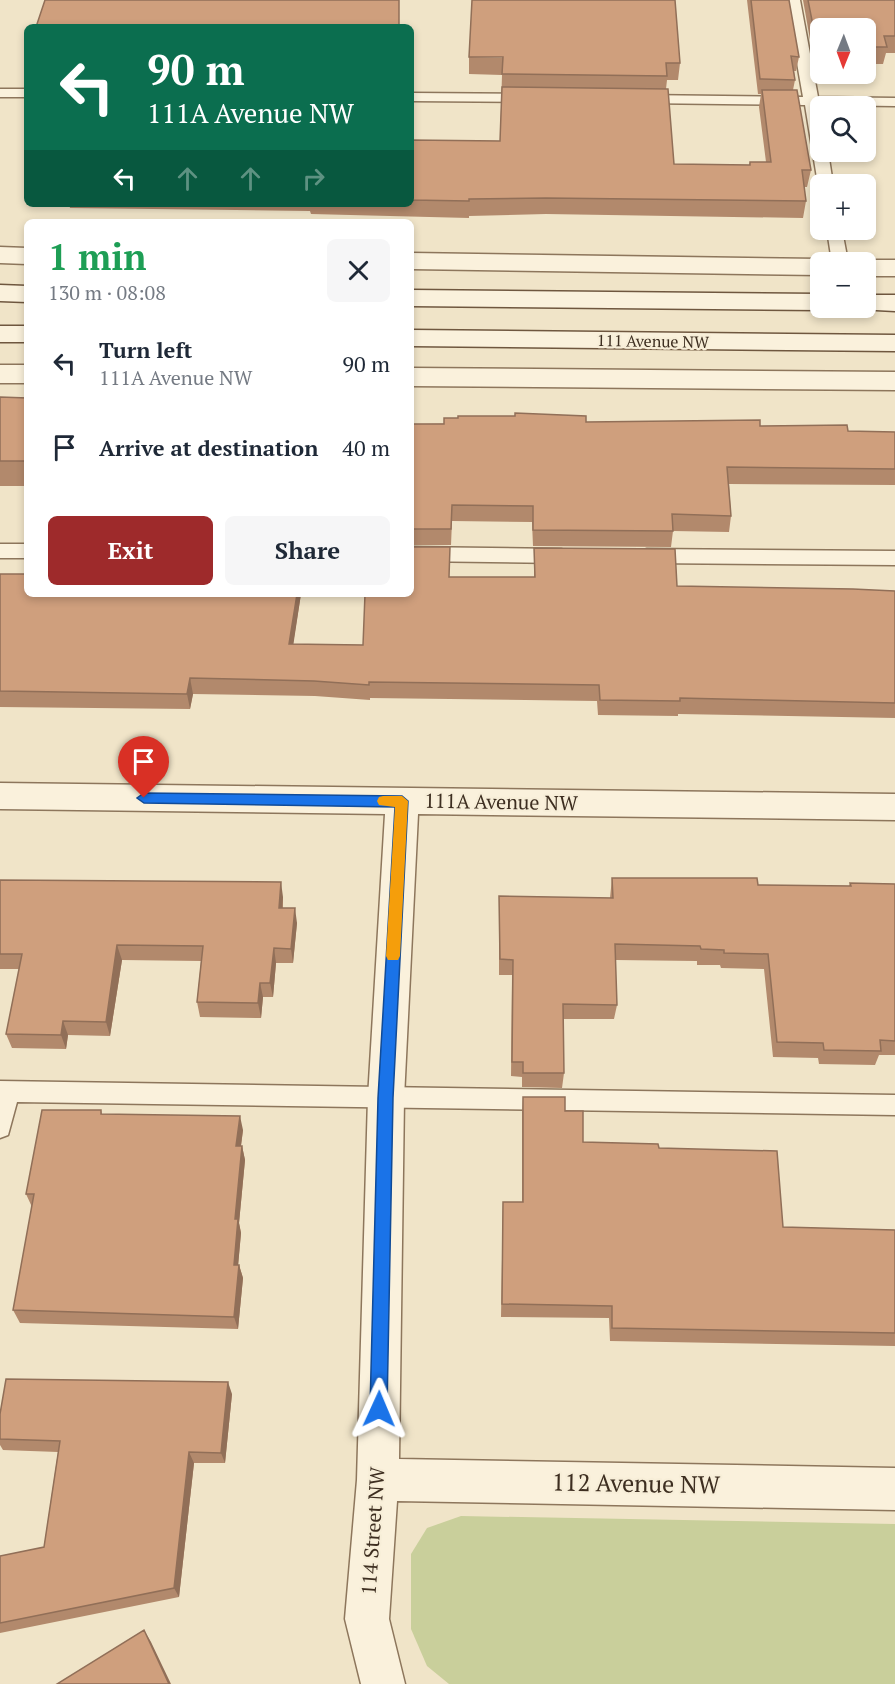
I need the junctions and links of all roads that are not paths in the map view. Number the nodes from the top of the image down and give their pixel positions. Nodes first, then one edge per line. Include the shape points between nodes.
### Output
1 (793, 0) edge
2 (0, 93) edge
3 (24, 93) edge
4 (414, 97) edge
5 (540, 98) edge
6 (622, 99) edge
7 (810, 101) joint
8 (876, 102) edge
9 (895, 102) edge
10 (0, 255) edge
11 (24, 256) edge
12 (414, 261) edge
13 (810, 267) edge
14 (876, 268) edge
15 (895, 268) edge
16 (0, 293) edge
17 (24, 294) edge
18 (414, 298) edge
19 (810, 302) edge
20 (876, 303) edge
21 (895, 303) edge
22 (0, 334) edge
23 (24, 334) edge
24 (414, 338) edge
25 (895, 343) edge
26 (0, 374) edge
27 (24, 374) edge
28 (414, 377) edge
29 (895, 381) edge
30 (0, 551) edge
31 (24, 551) edge
32 (414, 554) edge
33 (576, 556) edge
34 (624, 556) edge
35 (895, 558) edge
36 (0, 796) edge
37 (402, 801) junction
38 (895, 807) edge
39 (3, 1091) edge
40 (386, 1098) junction
41 (895, 1105) edge
42 (0, 1127) edge
43 (378, 1480) junction
44 (895, 1489) edge
45 (383, 1684) edge

1 - 7 lane
2 - 3 lane
4 - 5 lane
6 - 7 lane
8 - 9 lane
10 - 11 street
12 - 13 street
14 - 15 street
16 - 17 street
18 - 19 street
20 - 21 street
22 - 23 street
24 - 25 street, 111 Avenue NW
26 - 27 street
28 - 29 street, 111 Avenue NW
30 - 31 lane
32 - 33 lane
34 - 35 lane
36 - 37 street, 111A Avenue NW
37 - 38 street, 111A Avenue NW
37 - 40 street, 114 Street NW
39 - 40 lane
39 - 42 lane
40 - 41 lane
40 - 43 street, 114 Street NW
43 - 44 street, 112 Avenue NW
43 - 45 street, 114 Street NW via 367,1619

